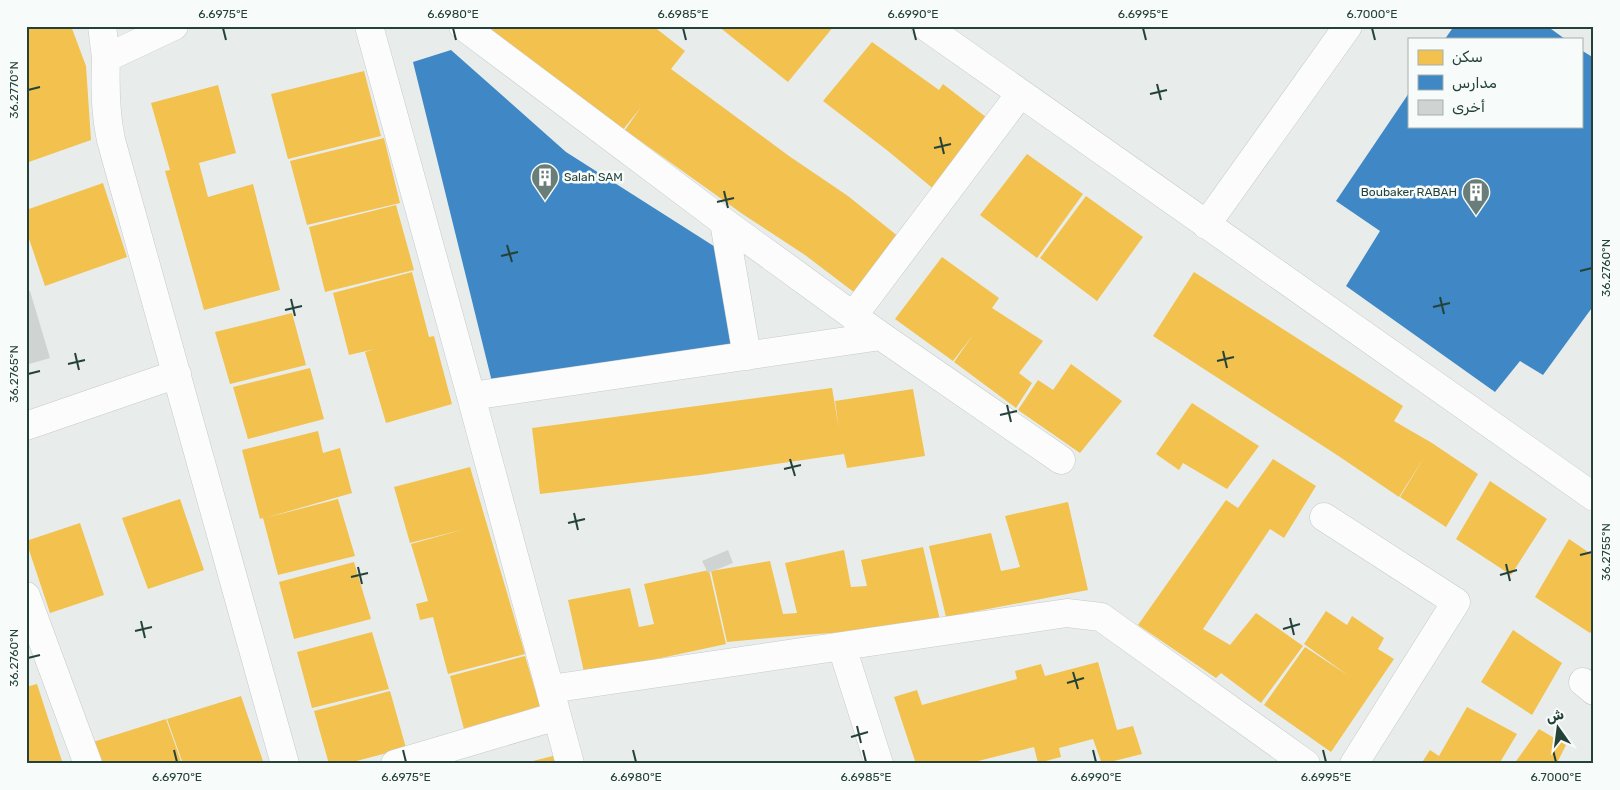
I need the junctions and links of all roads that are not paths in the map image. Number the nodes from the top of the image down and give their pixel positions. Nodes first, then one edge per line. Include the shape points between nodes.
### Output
1 (102, 26) edge
2 (174, 26) edge
3 (369, 26) edge
4 (463, 26) edge
5 (925, 26) edge
6 (1348, 26) edge
7 (106, 58) junction
8 (1020, 94) junction
9 (724, 222) junction
10 (1206, 225) junction
11 (853, 316) junction
12 (881, 336) junction
13 (747, 356) junction
14 (177, 374) junction
15 (471, 396) junction
16 (26, 426) edge
17 (1061, 460) dead end
18 (1594, 497) edge
19 (1324, 517) dead end
20 (26, 596) edge
21 (842, 647) junction
22 (550, 689) junction
23 (557, 716) junction
24 (88, 764) edge
25 (285, 764) edge
26 (395, 764) edge
27 (570, 764) edge
28 (879, 764) edge
29 (1306, 764) edge
30 (1354, 764) edge

1 - 7 street
2 - 7 street
3 - 15 street
4 - 9 street
5 - 8 street
6 - 10 street
7 - 14 street via 105,97 111,140
8 - 10 street
8 - 11 street
9 - 11 street
9 - 13 street
10 - 18 street
11 - 12 street
12 - 13 street
12 - 17 street
13 - 15 street
14 - 16 street
14 - 25 street
15 - 22 street
19 - 30 street via 1456,602
20 - 24 street
21 - 22 street
21 - 28 street
21 - 29 street via 1067,613 1102,617
22 - 23 street
23 - 26 street
23 - 27 street

